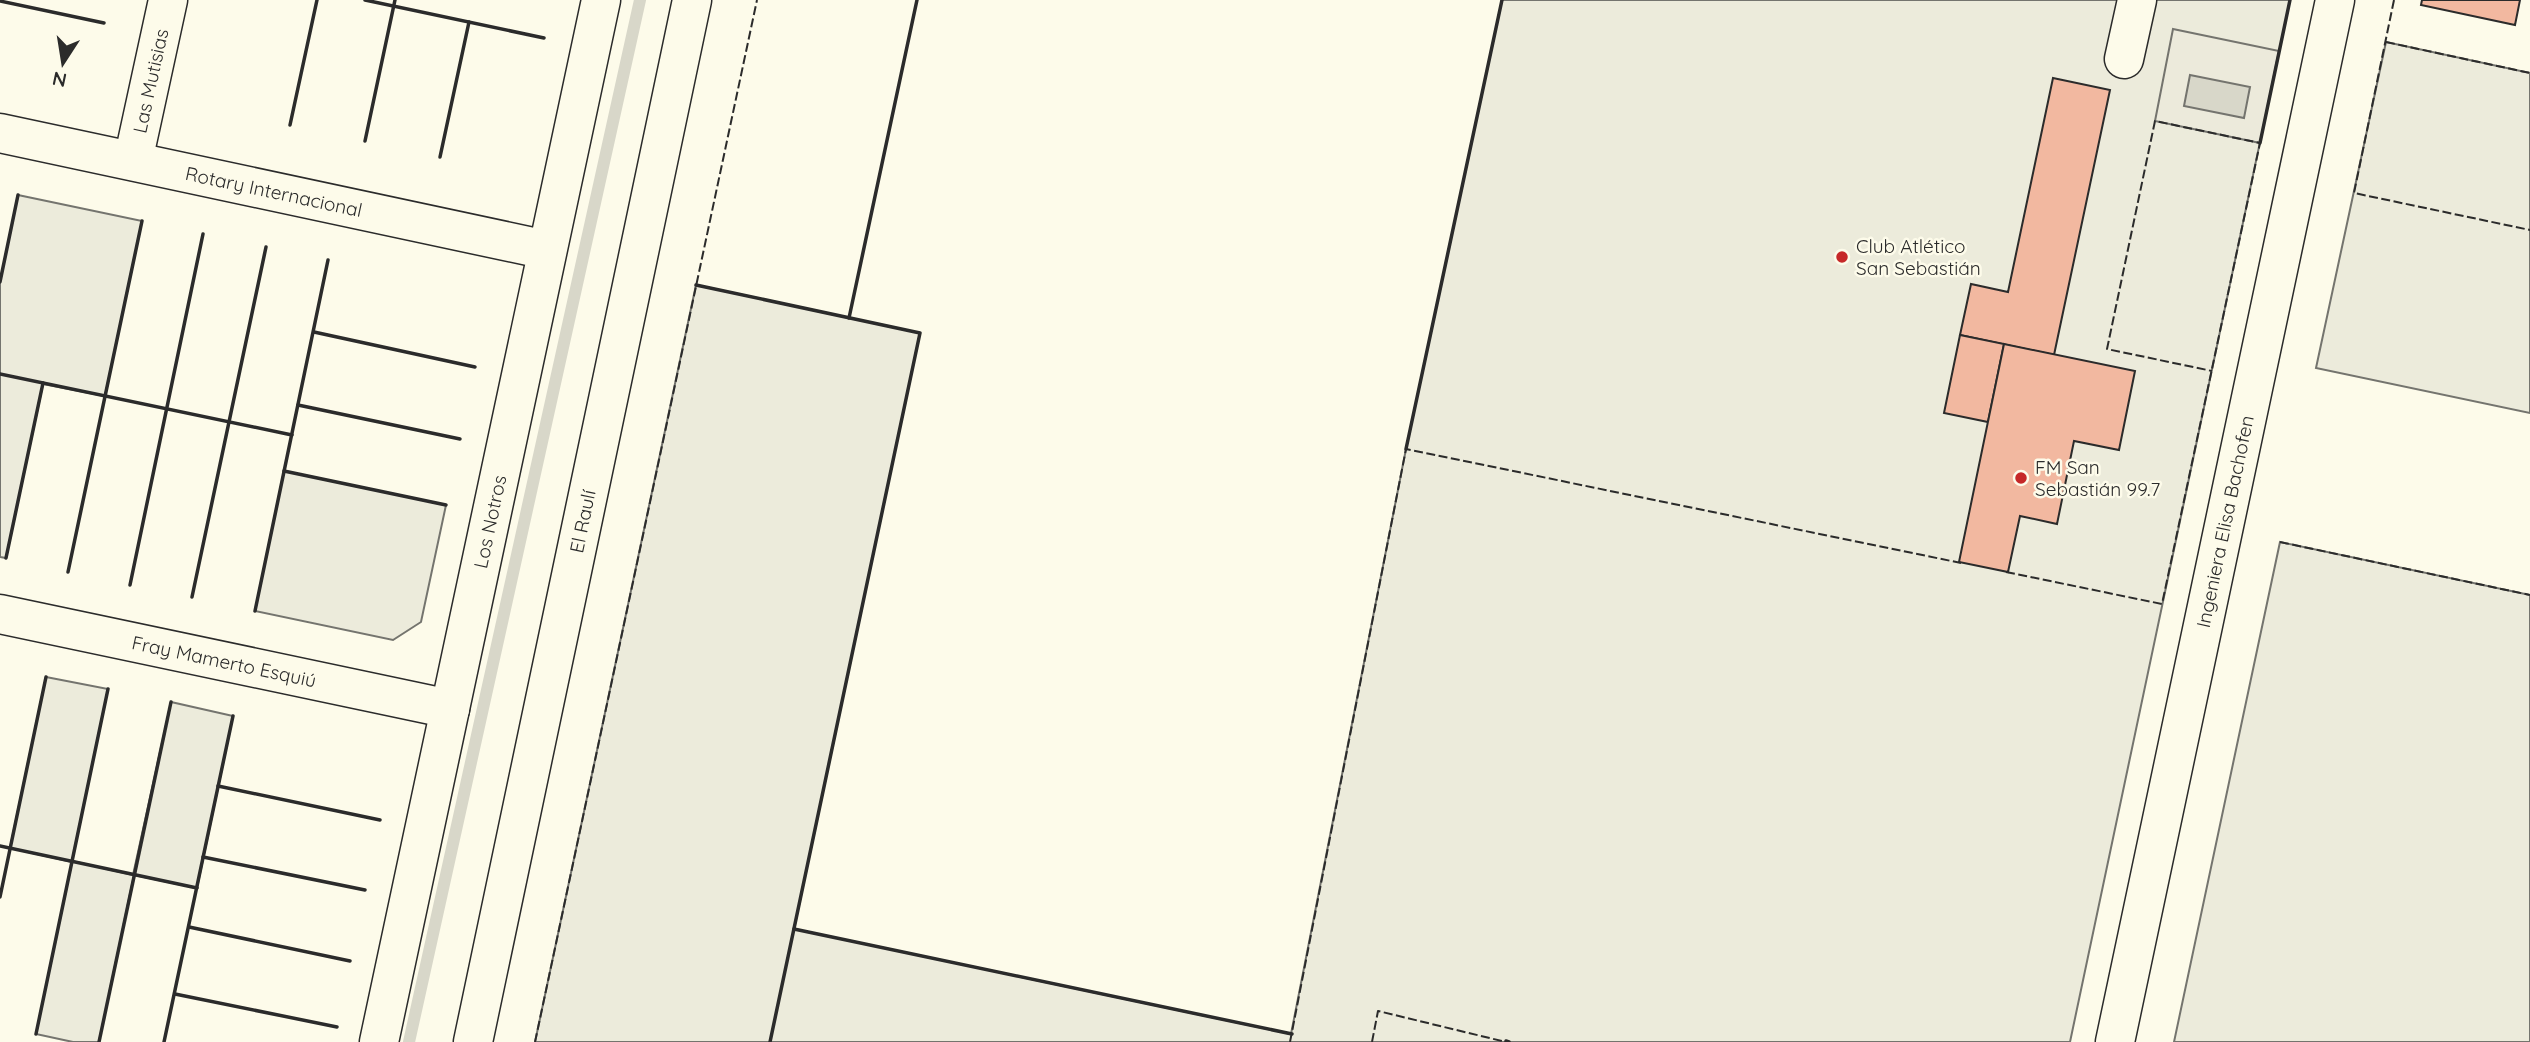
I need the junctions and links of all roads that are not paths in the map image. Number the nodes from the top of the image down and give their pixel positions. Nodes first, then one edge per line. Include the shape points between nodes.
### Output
1 (168, 0) edge
2 (600, 0) edge
3 (692, 0) edge
4 (2137, 0) edge
5 (2335, 0) edge
6 (2124, 59) dead end
7 (0, 133) edge
8 (133, 161) junction
9 (547, 250) junction
10 (0, 614) edge
11 (450, 709) junction
12 (379, 1042) edge
13 (473, 1042) edge
14 (2115, 1042) edge

1 - 8 street, Las Mutisias
2 - 9 street, Los Notros
3 - 13 street, El Raulí
4 - 6 street
5 - 14 street, Ingeniera Elisa Bachofen
7 - 8 street, Rotary Internacional
8 - 9 street, Rotary Internacional
9 - 11 street, Los Notros
10 - 11 street, Fray Mamerto Esquiú
11 - 12 street, Los Notros

